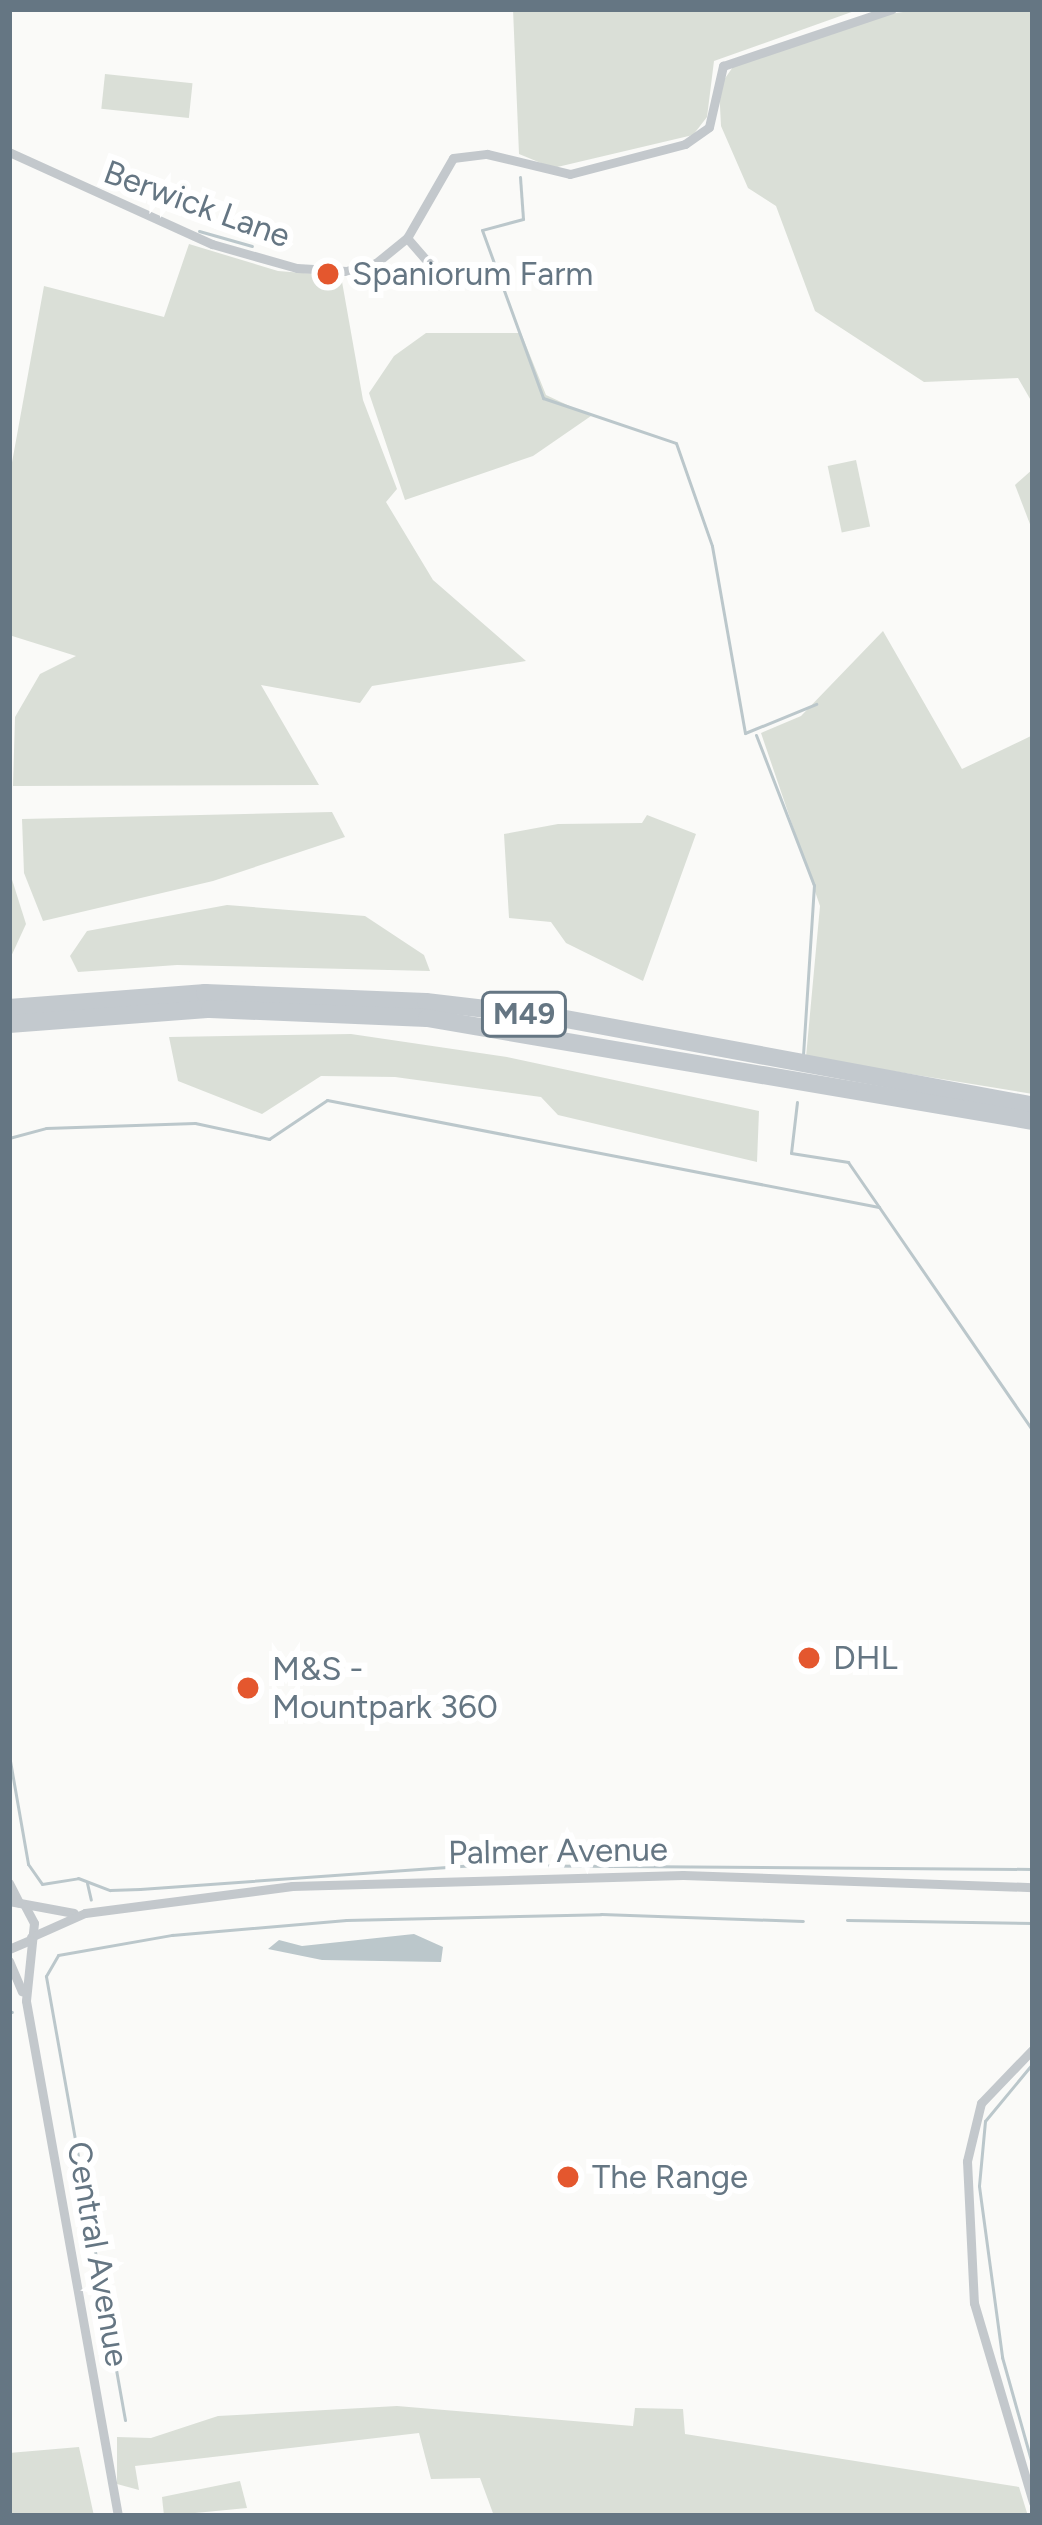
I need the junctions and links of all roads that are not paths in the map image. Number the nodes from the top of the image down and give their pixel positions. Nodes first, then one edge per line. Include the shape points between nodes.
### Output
1 (892, 9) edge
2 (9, 152) edge
3 (407, 238) junction
4 (456, 280) dead end
5 (9, 1008) edge
6 (9, 1024) edge
7 (1033, 1106) edge
8 (1033, 1121) edge
9 (9, 1883) edge
10 (1033, 1887) edge
11 (18, 1903) edge
12 (85, 1913) junction
13 (30, 1939) junction
14 (9, 1949) edge
15 (9, 1961) edge
16 (26, 2002) junction
17 (1033, 2048) edge
18 (1033, 2502) edge
19 (118, 2516) edge

1 - 3 street via 723,66 709,127 685,144 570,174 487,154 453,158
2 - 3 street, Berwick Lane via 176,231 297,268 364,267
3 - 4 street via 440,276
5 - 7 highway, M49 via 205,993 427,1002 555,1017
6 - 8 highway, M49 via 210,1009 428,1018
9 - 11 street
10 - 12 street, Palmer Avenue via 683,1875 441,1880 292,1886
11 - 12 street
11 - 13 street
12 - 13 street
13 - 14 street
13 - 16 street
15 - 16 street
16 - 19 street, Central Avenue
17 - 18 street via 981,2103 967,2161 974,2303

